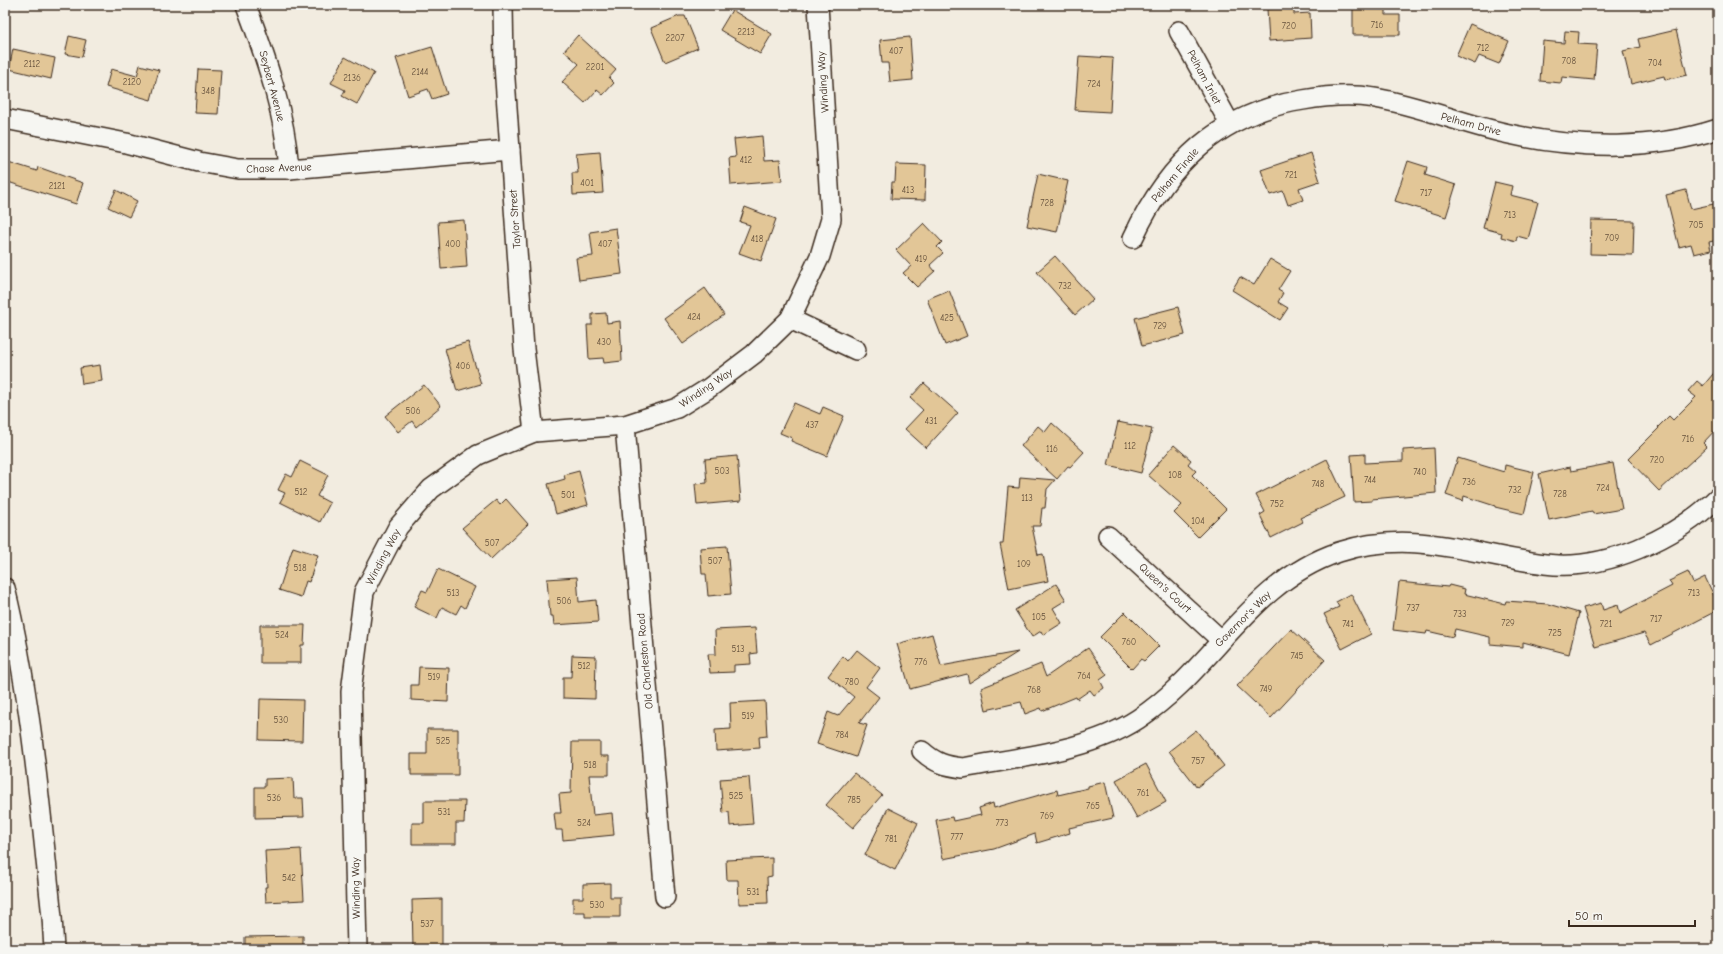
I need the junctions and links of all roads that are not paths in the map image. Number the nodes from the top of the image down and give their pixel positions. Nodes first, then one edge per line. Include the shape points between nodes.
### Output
1 (246, 5) edge
2 (503, 5) edge
3 (818, 5) edge
4 (1179, 31) dead end
5 (5, 119) edge
6 (1230, 124) junction
7 (1718, 129) edge
8 (510, 150) junction
9 (289, 169) junction
10 (1133, 238) dead end
11 (790, 319) junction
12 (856, 350) dead end
13 (625, 425) junction
14 (534, 432) junction
15 (1718, 497) edge
16 (1108, 536) dead end
17 (5, 588) edge
18 (1221, 640) junction
19 (922, 751) dead end
20 (666, 897) dead end
21 (54, 949) edge
22 (357, 949) edge

1 - 9 street, Seybert Avenue via 266,59 287,142
2 - 8 street, Taylor Street
3 - 11 street, Winding Way via 831,219 820,256
4 - 6 street, Pelham Inlet
5 - 9 street, Chase Avenue via 238,169
6 - 7 street, Pelham Drive via 1280,103 1320,97 1355,96 1402,103 1473,126 1515,136 1586,144 1631,145 1673,140
6 - 10 street, Pelham Finale via 1189,156 1159,191
8 - 9 street, Chase Avenue
8 - 14 street, Taylor Street via 524,349
11 - 12 street
11 - 13 street, Winding Way via 754,354 709,388 677,408
13 - 14 street, Winding Way
13 - 20 street, Old Charleston Road
14 - 22 street, Winding Way via 478,455 431,489 398,527 364,592 351,692
15 - 18 street, Governor's Way via 1699,514 1657,540 1605,559 1576,564 1547,565 1420,542 1388,543 1339,552 1290,577 1270,591
16 - 18 street, Queen's Court
17 - 21 street via 24,676
18 - 19 street, Governor's Way via 1161,702 1138,720 1089,742 963,768 947,767 932,760

